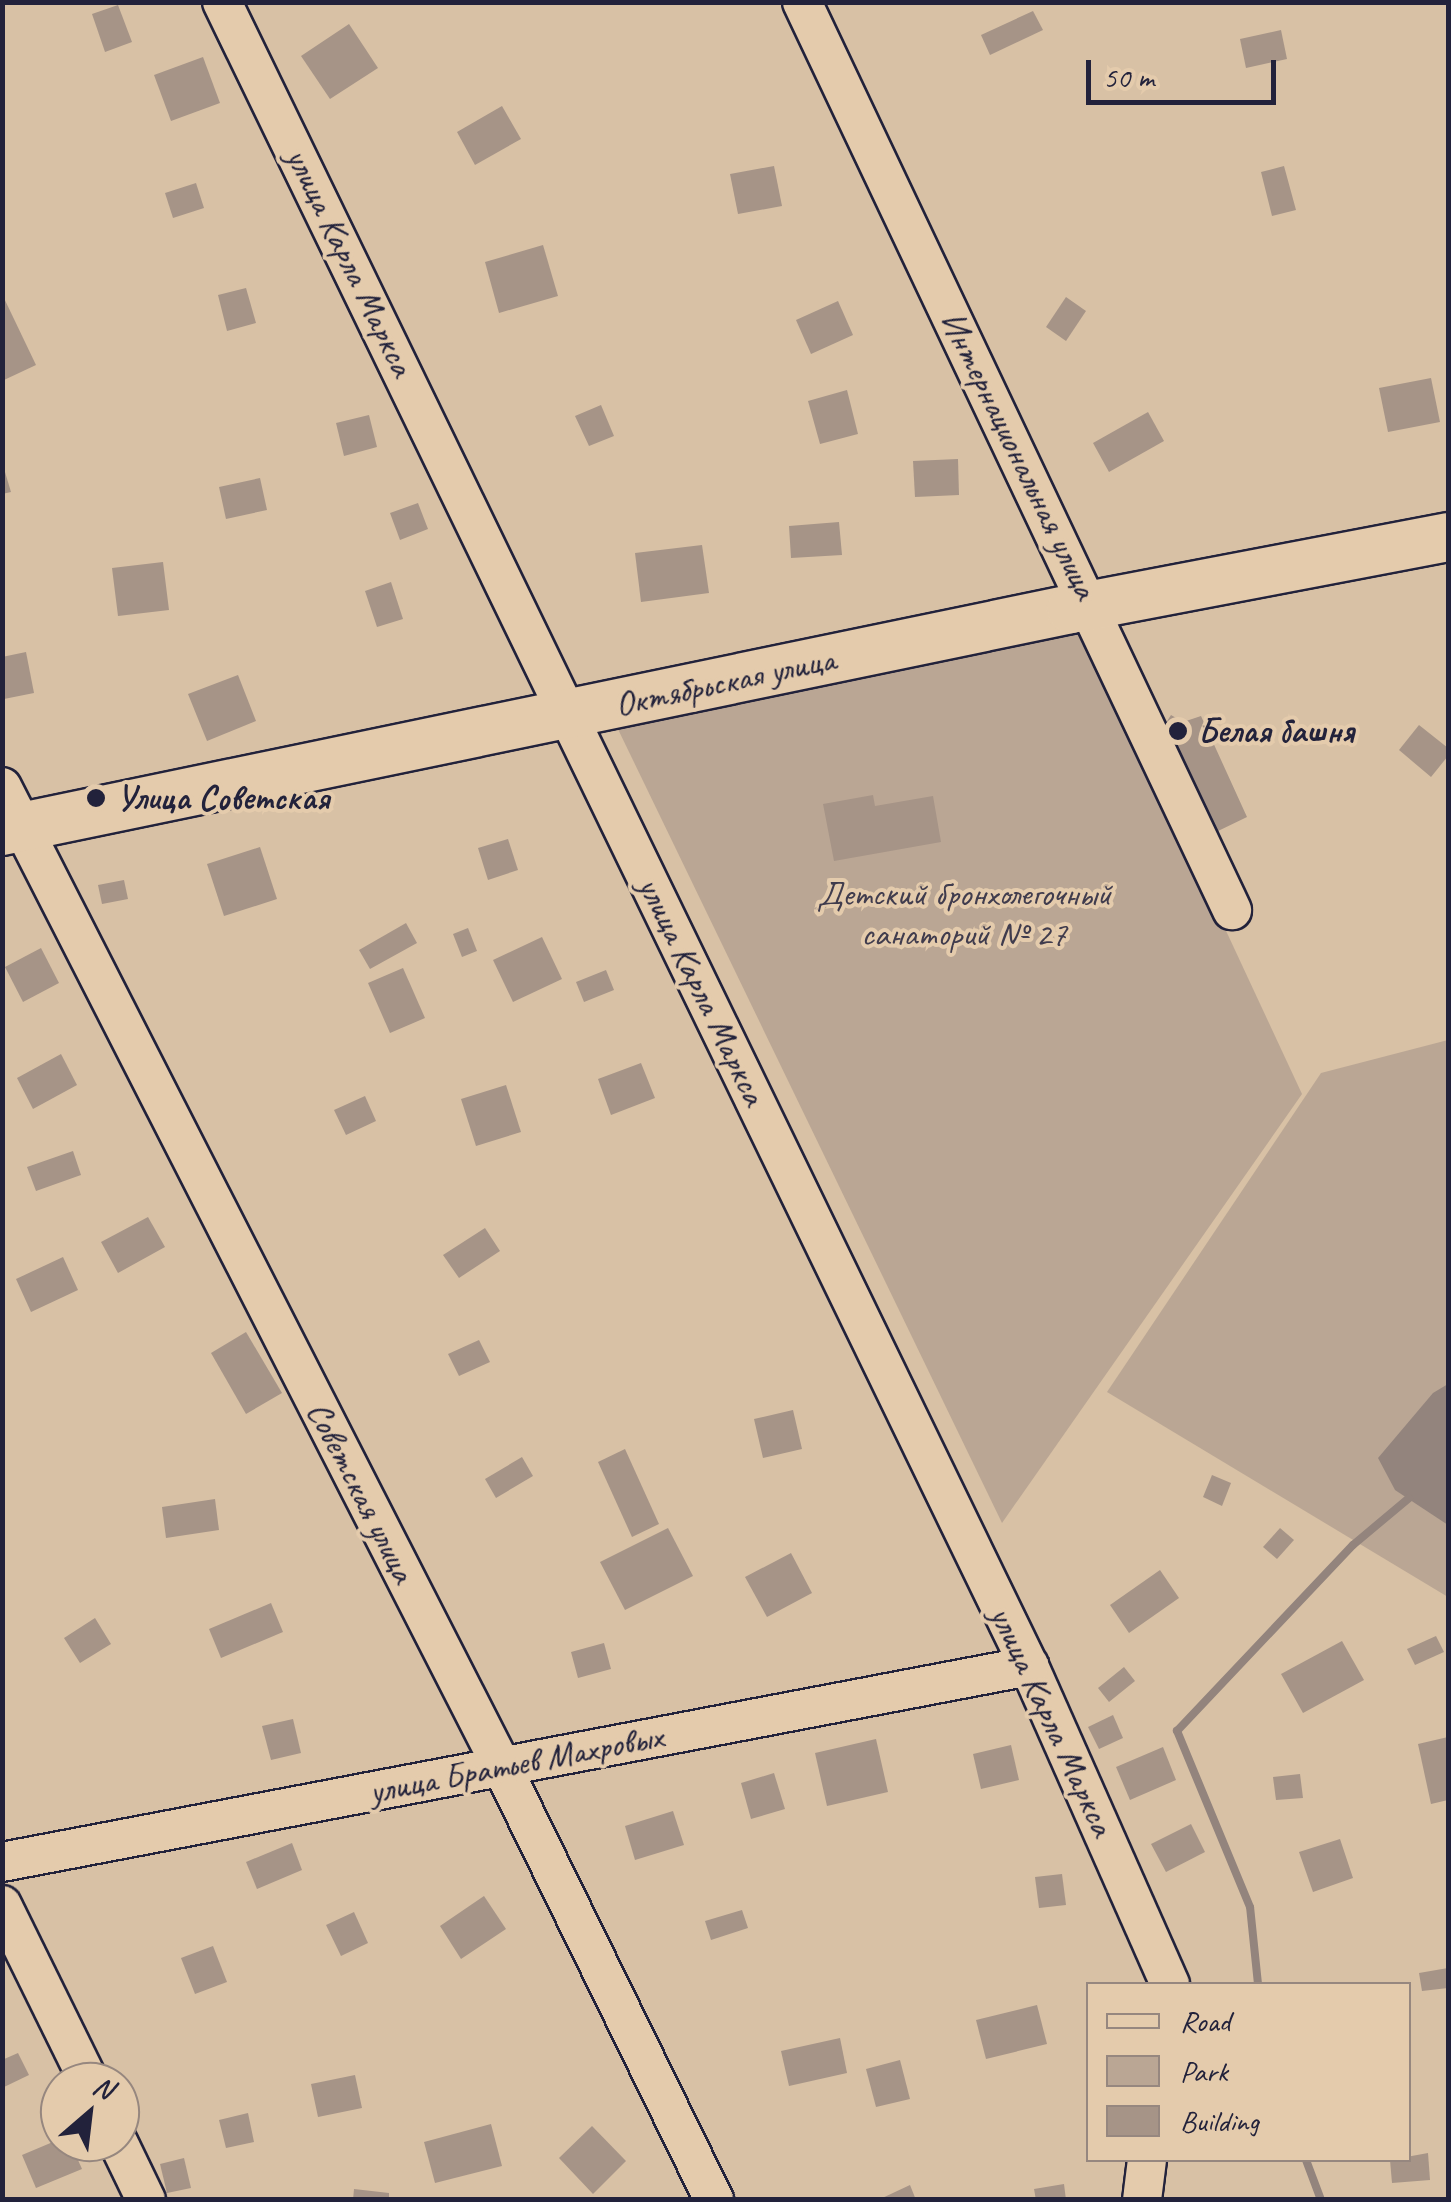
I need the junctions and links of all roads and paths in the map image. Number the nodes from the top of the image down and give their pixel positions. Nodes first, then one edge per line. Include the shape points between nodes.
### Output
1 (222, 2) edge
2 (802, 2) edge
3 (1448, 538) edge
4 (1091, 606) junction
5 (568, 715) junction
6 (9, 815) edge
7 (1232, 910) dead end
8 (1029, 1666) junction
9 (502, 1766) junction
10 (2, 1862) edge
11 (2, 1905) edge
12 (1169, 1982) edge
13 (79, 2062) edge
14 (128, 2162) edge
15 (1147, 2162) edge
16 (146, 2200) edge
17 (714, 2200) edge
18 (1142, 2200) edge

1 - 5 street, улица Карла Маркса
2 - 4 street, Интернациональная улица
3 - 4 main road, Октябрьская улица
4 - 5 main road, Октябрьская улица
4 - 7 street, Интернациональная улица
5 - 6 main road, Октябрьская улица
5 - 8 street, улица Карла Маркса
6 - 9 street, Советская улица
8 - 9 street, улица Братьев Махровых
8 - 12 street, улица Карла Маркса
9 - 10 street, улица Братьев Махровых
9 - 17 street, Советская улица
11 - 13 street
14 - 16 street
15 - 18 street

